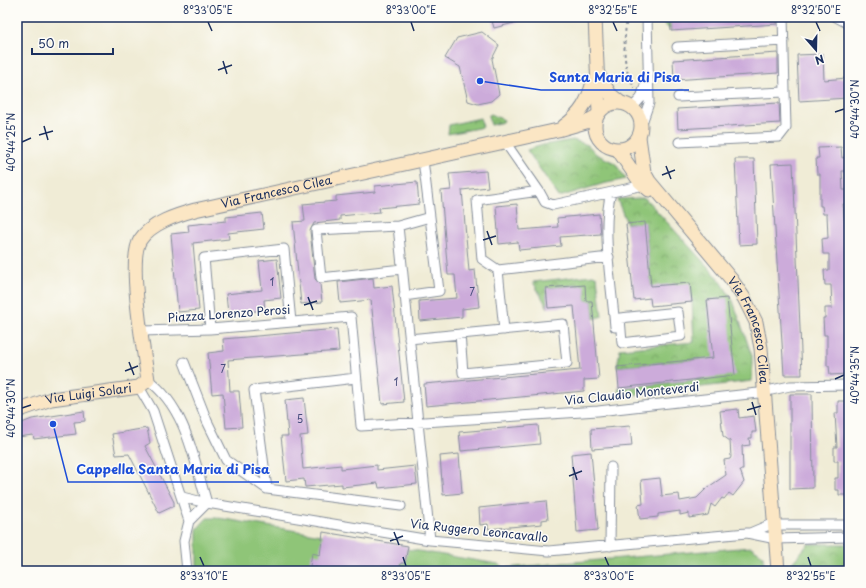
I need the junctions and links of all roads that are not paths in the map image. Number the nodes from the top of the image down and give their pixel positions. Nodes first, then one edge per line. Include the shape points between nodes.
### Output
1 (595, 17) edge
2 (647, 17) edge
3 (783, 17) edge
4 (836, 17) edge
5 (849, 24) edge
6 (784, 42) junction
7 (677, 48) dead end
8 (596, 71) junction
9 (648, 77) junction
10 (785, 92) junction
11 (678, 98) dead end
12 (627, 105) junction
13 (598, 114) junction
14 (558, 130) junction
15 (640, 131) junction
16 (596, 136) junction
17 (505, 142) junction
18 (679, 142) dead end
19 (618, 150) junction
20 (423, 160) junction
21 (644, 185) junction
22 (539, 191) junction
23 (611, 193) junction
24 (671, 209) junction
25 (430, 217) junction
26 (398, 226) junction
27 (609, 257) junction
28 (402, 269) junction
29 (498, 270) junction
30 (404, 296) junction
31 (292, 322) junction
32 (210, 329) junction
33 (504, 330) junction
34 (142, 331) junction
35 (621, 332) junction
36 (460, 334) junction
37 (408, 339) junction
38 (184, 362) dead end
39 (356, 378) junction
40 (143, 384) junction
41 (849, 385) edge
42 (765, 393) junction
43 (17, 411) edge
44 (416, 423) junction
45 (611, 467) dead end
46 (267, 489) junction
47 (182, 497) junction
48 (207, 503) junction
49 (401, 506) dead end
50 (189, 521) junction
51 (772, 525) junction
52 (849, 525) edge
53 (750, 533) junction
54 (849, 537) edge
55 (776, 539) junction
56 (430, 540) junction
57 (610, 546) junction
58 (187, 571) edge
59 (778, 571) edge

1 - 8 main road
2 - 9 street
3 - 6 street
4 - 5 street
6 - 7 street
6 - 10 street
8 - 12 main road via 610,94
8 - 13 main road
8 - 14 main road via 589,98 581,111
9 - 12 street via 641,97
9 - 15 street via 648,108
10 - 11 street
10 - 18 street via 786,128 779,137
12 - 13 main road via 613,104
12 - 15 main road via 637,113
13 - 14 main road, Via Francesco Cilea via 586,122
13 - 16 main road via 595,122
14 - 16 main road, Via Francesco Cilea via 586,132
14 - 17 main road, Via Francesco Cilea
15 - 19 main road via 630,146
15 - 24 main road, Via Francesco Cilea via 644,172
16 - 19 main road via 605,146
17 - 20 main road, Via Francesco Cilea
17 - 22 street
19 - 21 main road, Via Francesco Cilea
20 - 25 street
20 - 34 main road, Via Francesco Cilea via 195,210 158,224 140,241 135,260
21 - 23 street
21 - 24 main road, Via Francesco Cilea
22 - 23 street via 544,202 553,205
22 - 29 street via 477,200 482,259
23 - 27 street via 607,206
24 - 42 main road, Via Francesco Cilea via 744,298 756,322
25 - 26 street
25 - 30 street via 439,291
26 - 28 street
26 - 28 street via 316,230 321,278
27 - 29 street
27 - 35 street via 616,332
28 - 30 street
29 - 33 street
30 - 37 street
31 - 32 street, Piazza Lorenzo Perosi
31 - 32 street via 284,249 204,258
31 - 39 street, Piazza Lorenzo Perosi via 351,317
32 - 34 street, Piazza Lorenzo Perosi
33 - 36 street
33 - 36 street via 564,324 567,363 463,372
34 - 40 main road, Via Francesco Cilea
35 - 35 street via 622,343 681,336 678,312 620,318
36 - 37 street
37 - 44 street
38 - 46 street via 207,421 226,460
39 - 44 street, Piazza Lorenzo Perosi via 361,426
39 - 46 street via 254,390
40 - 43 main road, Via Luigi Solari via 50,399
40 - 47 street, Via Francesco Cilea
40 - 48 street via 160,388 180,417
41 - 42 street, Via Claudio Monteverdi via 790,386
42 - 44 street, Via Claudio Monteverdi via 598,411
42 - 51 main road, Via Francesco Cilea
44 - 56 street
45 - 57 street
46 - 49 street
47 - 48 street
47 - 50 street, Via Francesco Cilea
48 - 50 street
48 - 56 street, Via Ruggero Leoncavallo
50 - 58 street via 184,541
51 - 52 street
51 - 53 street, Via Ruggero Leoncavallo
51 - 55 main road, Via Francesco Cilea
53 - 55 street, Via Ruggero Leoncavallo
53 - 57 street, Via Ruggero Leoncavallo
54 - 55 street, Via Ruggero Leoncavallo
55 - 59 main road, Via Francesco Cilea
56 - 57 street, Via Ruggero Leoncavallo via 549,551

